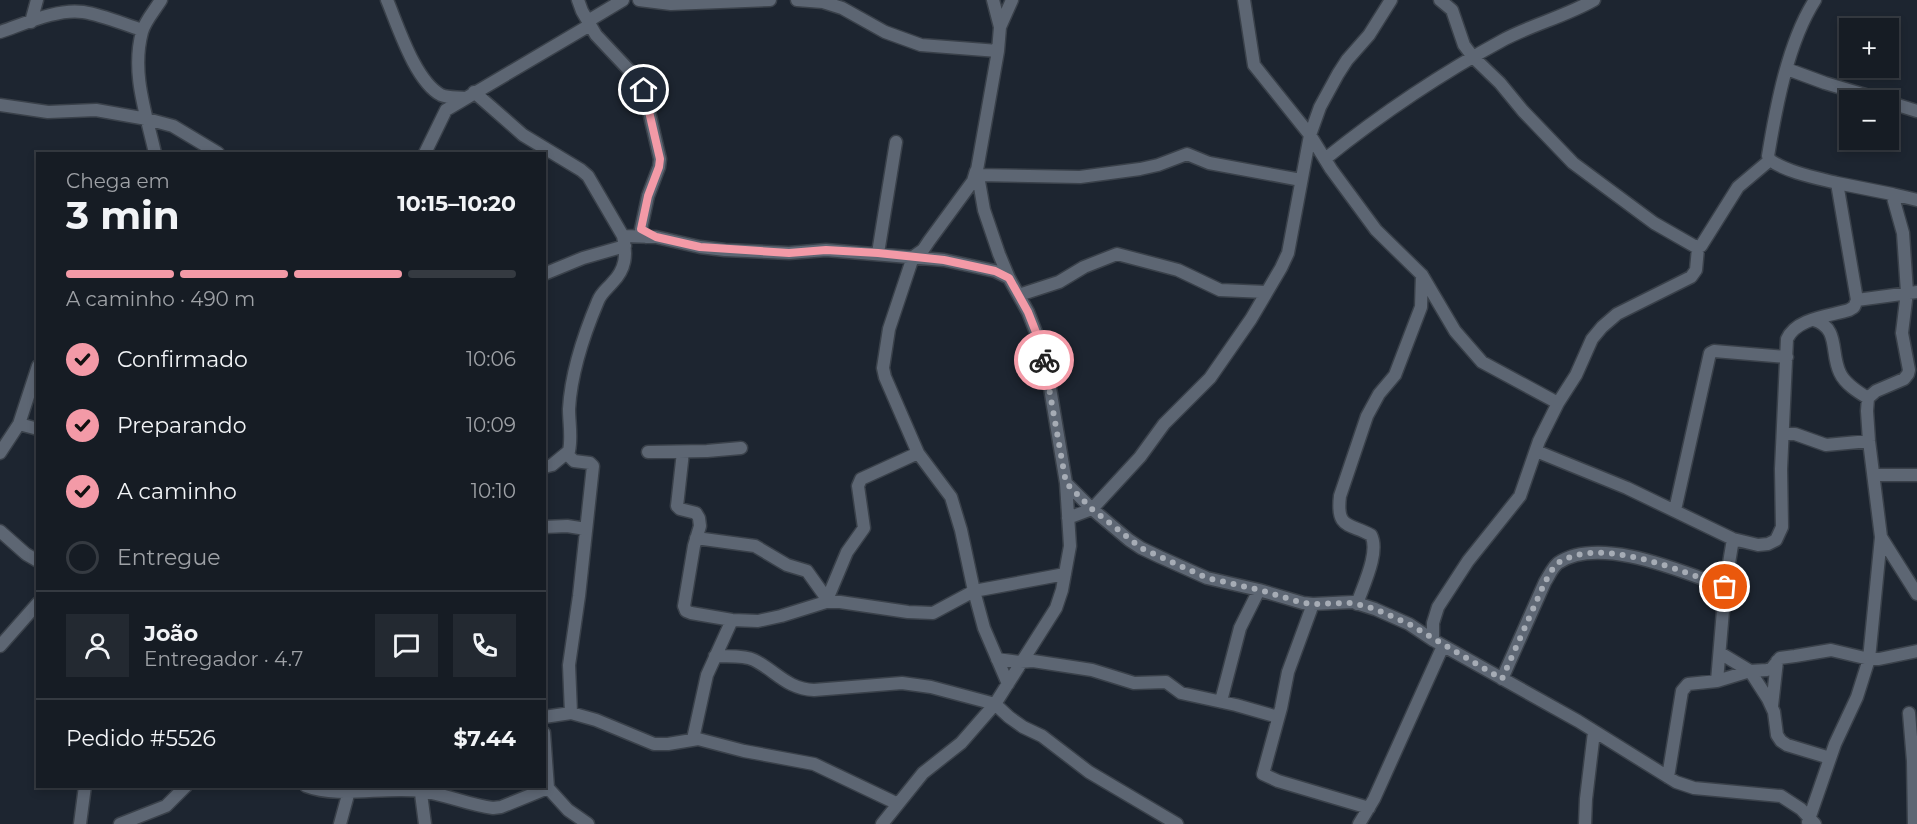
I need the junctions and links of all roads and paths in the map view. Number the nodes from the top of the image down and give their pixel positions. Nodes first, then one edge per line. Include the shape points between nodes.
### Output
1 (37, 0) edge
2 (162, 0) edge
3 (387, 0) edge
4 (623, 0) edge
5 (639, 0) edge
6 (771, 0) edge
7 (797, 0) edge
8 (993, 0) edge
9 (1012, 0) edge
10 (1244, 0) edge
11 (1391, 0) edge
12 (1440, 0) edge
13 (1594, 0) edge
14 (1815, 0) edge
15 (736, 1) edge
16 (582, 16) edge
17 (31, 22) junction
18 (1000, 27) junction
19 (142, 30) junction
20 (0, 32) edge
21 (998, 51) junction
22 (1473, 57) junction
23 (1787, 69) junction
24 (1848, 90) edge
25 (469, 95) junction
26 (444, 96) junction
27 (0, 105) edge
28 (1899, 105) edge
29 (446, 110) junction
30 (1917, 111) edge
31 (147, 120) junction
32 (1310, 135) junction
33 (896, 142) dead end
34 (155, 152) edge
35 (216, 152) edge
36 (425, 152) edge
37 (1325, 159) junction
38 (1770, 160) junction
39 (977, 173) junction
40 (1301, 180) junction
41 (1837, 183) junction
42 (1892, 194) junction
43 (1917, 200) edge
44 (648, 234) junction
45 (624, 241) junction
46 (1698, 248) junction
47 (878, 253) junction
48 (913, 257) junction
49 (546, 273) edge
50 (1422, 275) junction
51 (1009, 278) junction
52 (1266, 292) junction
53 (1912, 292) edge
54 (1019, 295) junction
55 (1857, 300) junction
56 (1421, 307) junction
57 (1445, 317) junction
58 (1814, 320) junction
59 (1786, 357) junction
60 (36, 372) edge
61 (1868, 398) junction
62 (1558, 403) junction
63 (19, 424) junction
64 (36, 428) edge
65 (1783, 434) junction
66 (1869, 441) junction
67 (741, 448) dead end
68 (1536, 451) junction
69 (648, 452) dead end
70 (683, 452) junction
71 (0, 453) edge
72 (918, 453) junction
73 (567, 454) junction
74 (546, 466) edge
75 (1874, 475) junction
76 (1917, 475) edge
77 (1066, 483) junction
78 (1092, 509) junction
79 (1675, 510) junction
80 (1068, 518) junction
81 (546, 527) edge
82 (586, 529) junction
83 (0, 531) edge
84 (696, 537) junction
85 (1881, 537) junction
86 (1733, 540) junction
87 (36, 560) edge
88 (1065, 574) junction
89 (1725, 587) junction
90 (1260, 590) junction
91 (974, 591) junction
92 (1917, 594) edge
93 (826, 600) junction
94 (1313, 604) junction
95 (1357, 604) junction
96 (36, 605) edge
97 (732, 620) junction
98 (1438, 643) junction
99 (0, 646) edge
100 (1917, 651) edge
101 (1720, 653) junction
102 (715, 657) junction
103 (1869, 658) junction
104 (997, 659) junction
105 (1777, 661) junction
106 (1020, 662) junction
107 (1750, 671) junction
108 (1502, 679) junction
109 (1718, 681) junction
110 (1008, 684) junction
111 (1221, 701) junction
112 (995, 704) junction
113 (1772, 706) junction
114 (571, 713) junction
115 (1909, 713) dead end
116 (546, 717) edge
117 (1278, 717) junction
118 (1594, 732) junction
119 (693, 739) junction
120 (1830, 758) junction
121 (546, 760) edge
122 (1668, 777) junction
123 (85, 788) edge
124 (184, 788) edge
125 (310, 788) edge
126 (421, 788) edge
127 (548, 788) junction
128 (349, 791) junction
129 (898, 804) junction
130 (1369, 808) junction
131 (1810, 822) edge
132 (80, 824) edge
133 (120, 824) edge
134 (340, 824) edge
135 (425, 824) edge
136 (588, 824) edge
137 (882, 824) edge
138 (1177, 824) edge
139 (1359, 824) edge
140 (1585, 824) edge
141 (1914, 824) edge

1 - 17 street
2 - 19 street
3 - 26 street via 416,67 430,86
4 - 16 street
5 - 15 street via 670,4
6 - 15 street
7 - 21 street via 842,8 885,32 921,45
8 - 18 street
9 - 18 street
10 - 32 street via 1254,65
11 - 32 street via 1338,74
12 - 22 street via 1452,10 1464,45
13 - 22 street
14 - 23 street
16 - 25 street
16 - 44 street via 644,90 660,159 648,196
17 - 19 street via 71,11
17 - 20 street
18 - 21 street
19 - 31 street via 138,70
21 - 39 street
22 - 37 street via 1368,125
22 - 46 street via 1573,163 1654,223
23 - 24 street
23 - 38 street
25 - 26 street
25 - 29 street
25 - 45 street via 588,176
26 - 29 street
27 - 31 street via 48,112 96,110
28 - 30 street
29 - 36 street
31 - 34 street
31 - 35 street via 173,126
32 - 37 street
32 - 40 street
33 - 47 street
37 - 50 street via 1376,230
38 - 41 street
38 - 46 street via 1738,187
39 - 40 street via 1080,177 1140,170 1187,154 1209,163
39 - 48 street via 923,250
39 - 51 street via 984,210
40 - 52 street via 1288,253
41 - 42 street
41 - 55 street
42 - 43 street
42 - 53 street
44 - 45 street
44 - 47 street via 724,249
45 - 49 street
45 - 73 street via 624,267 601,295 573,378
46 - 62 street via 1696,270 1691,277 1624,310 1602,327
47 - 48 street
48 - 51 street via 974,265
48 - 72 street via 889,329 883,368
50 - 56 street
50 - 57 street
51 - 54 street
52 - 54 street via 1220,290 1178,270 1117,254 1059,282
52 - 78 street via 1219,367
53 - 55 street
53 - 61 street via 1902,333 1908,374
54 - 77 street via 1039,340
55 - 58 street via 1850,310
56 - 57 street
56 - 95 street via 1395,375 1367,416 1340,496 1342,521 1371,535 1374,541 1374,553
57 - 62 street via 1482,362
58 - 59 street via 1790,333
58 - 61 street via 1831,333 1844,380
59 - 65 street
59 - 79 street via 1710,352
60 - 63 street
61 - 66 street
62 - 68 street
63 - 64 street
63 - 71 street
65 - 66 street via 1826,445
65 - 86 street via 1780,534 1768,544
66 - 75 street
67 - 70 street
68 - 79 street
68 - 98 street via 1520,496 1468,561 1438,607 1433,623
69 - 70 street
70 - 84 street via 677,506 696,513 700,526
72 - 91 street via 951,497
72 - 93 street via 859,482 864,528 847,552
73 - 74 street
73 - 82 street via 574,461 590,462 593,466
75 - 76 street
75 - 85 street
77 - 78 street
77 - 80 street
78 - 80 street
78 - 90 street via 1150,553 1207,578
79 - 86 street
80 - 88 street via 1070,546
81 - 82 street
82 - 114 street via 569,665
83 - 87 street
84 - 93 street via 755,546 787,565 807,571
84 - 97 street via 684,606 691,613
85 - 92 street
85 - 103 street
86 - 89 street
88 - 91 street
88 - 106 street via 1056,608
89 - 101 street
89 - 108 street via 1628,555 1591,554 1566,559 1553,568 1545,582
90 - 94 street
90 - 111 street via 1240,627
91 - 93 street via 933,613
91 - 104 street
93 - 97 street via 758,621
94 - 95 street
94 - 117 street via 1288,672
95 - 98 street via 1393,616
96 - 99 street
97 - 102 street
98 - 108 street
98 - 130 street
100 - 103 street
101 - 107 street
101 - 109 street
102 - 112 street via 751,658 803,690 902,683
102 - 119 street via 707,675
103 - 105 street via 1831,650
103 - 120 street
104 - 106 street
104 - 110 street
105 - 107 street via 1767,670
105 - 113 street
106 - 110 street
106 - 111 street via 1092,670 1134,683 1166,682 1181,693
107 - 109 street
107 - 113 street
108 - 118 street
109 - 122 street via 1688,684 1682,691
110 - 112 street
111 - 117 street
112 - 129 street via 961,743 923,773
112 - 138 street via 1084,769
113 - 120 street via 1781,741
114 - 116 street
114 - 119 street via 654,744
115 - 141 street
117 - 130 street via 1263,774
118 - 122 street
118 - 140 street
119 - 129 street via 814,764
120 - 131 street
121 - 127 street
122 - 131 street via 1694,788 1781,796
123 - 132 street
124 - 133 street via 166,806
125 - 128 street
126 - 127 street via 493,808
126 - 128 street
126 - 135 street
127 - 136 street
128 - 134 street
129 - 137 street
130 - 139 street

